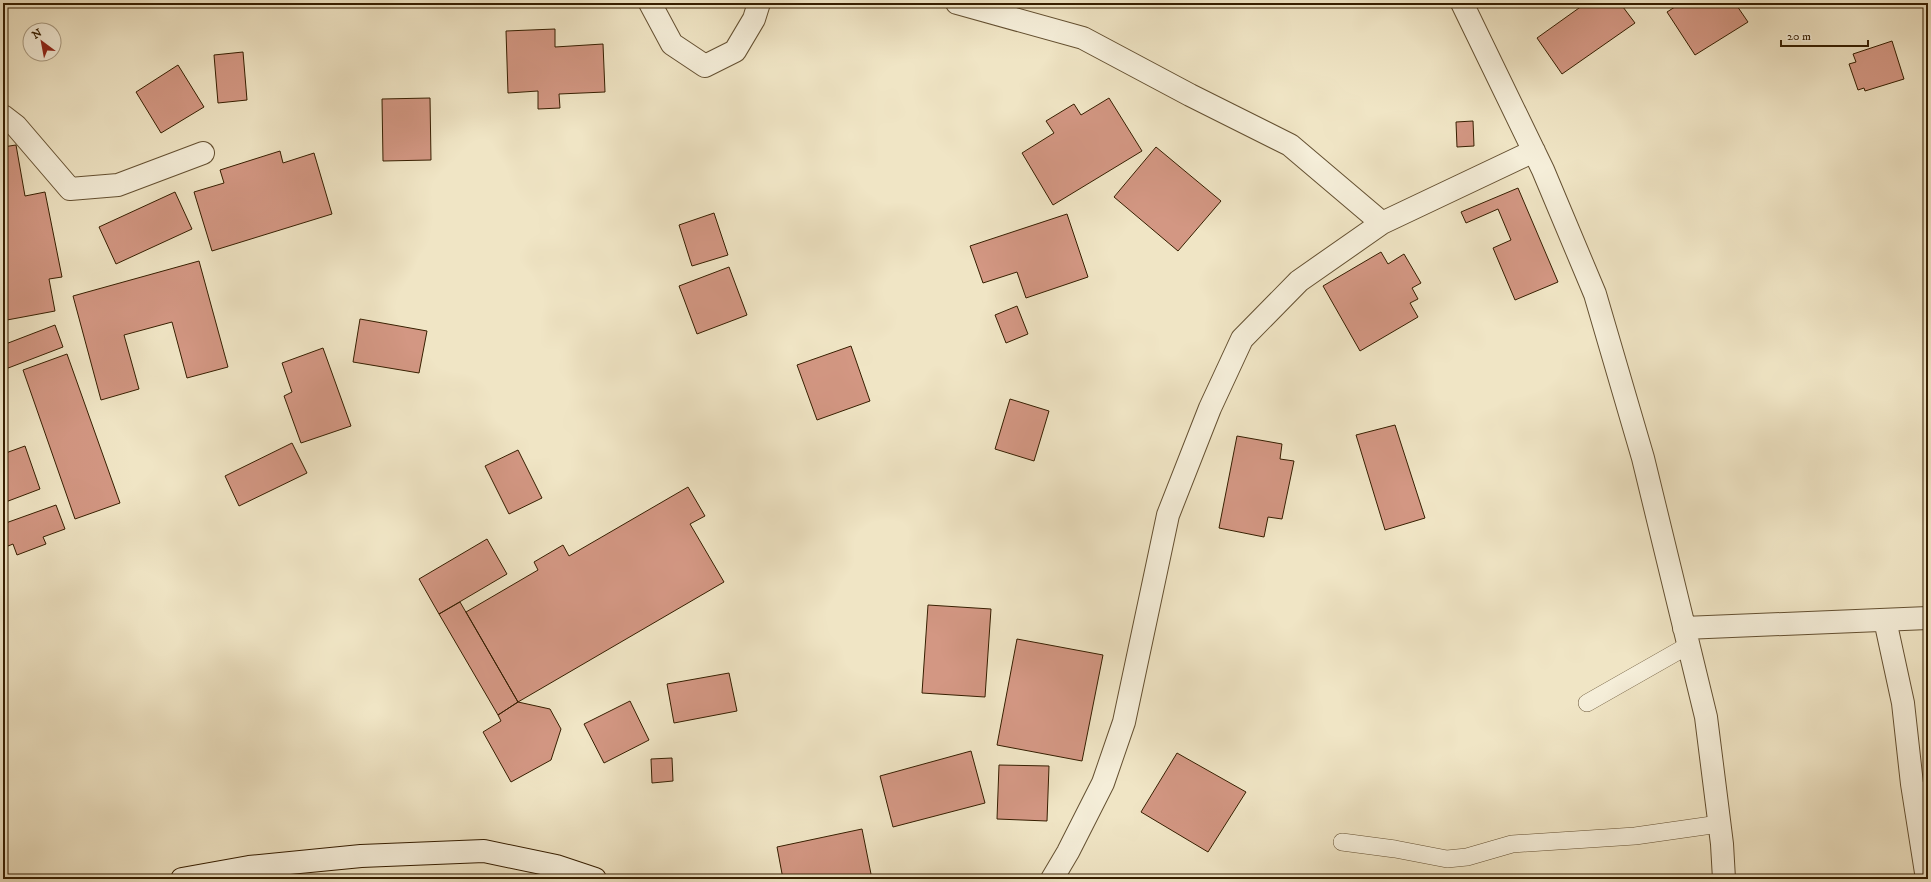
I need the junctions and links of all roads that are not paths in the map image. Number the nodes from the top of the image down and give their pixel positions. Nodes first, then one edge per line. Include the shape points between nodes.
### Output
1 (650, 3) edge
2 (759, 3) edge
3 (956, 3) edge
4 (1462, 3) edge
5 (3, 116) edge
6 (1534, 151) junction
7 (202, 153) dead end
8 (1382, 223) junction
9 (1928, 618) edge
10 (1885, 620) junction
11 (1686, 636) junction
12 (1587, 703) dead end
13 (1720, 824) junction
14 (1342, 842) dead end
15 (182, 879) edge
16 (595, 879) edge
17 (1052, 879) edge
18 (1724, 879) edge
19 (1927, 879) edge

1 - 2 street via 672,44 705,66 735,51 754,19
3 - 8 street via 1083,38 1290,145
4 - 6 street
5 - 7 street via 16,126 70,189 118,185
6 - 8 street
6 - 11 street via 1595,294 1644,458
8 - 17 street via 1299,281 1242,339 1210,408 1168,515 1124,722 1103,783
9 - 10 street
10 - 11 street
10 - 19 street via 1903,703 1912,784
11 - 12 lane
11 - 13 street via 1706,717
13 - 14 lane via 1635,836 1512,844 1467,857 1447,859
13 - 18 street
15 - 16 street via 249,867 354,856 484,851 556,866

